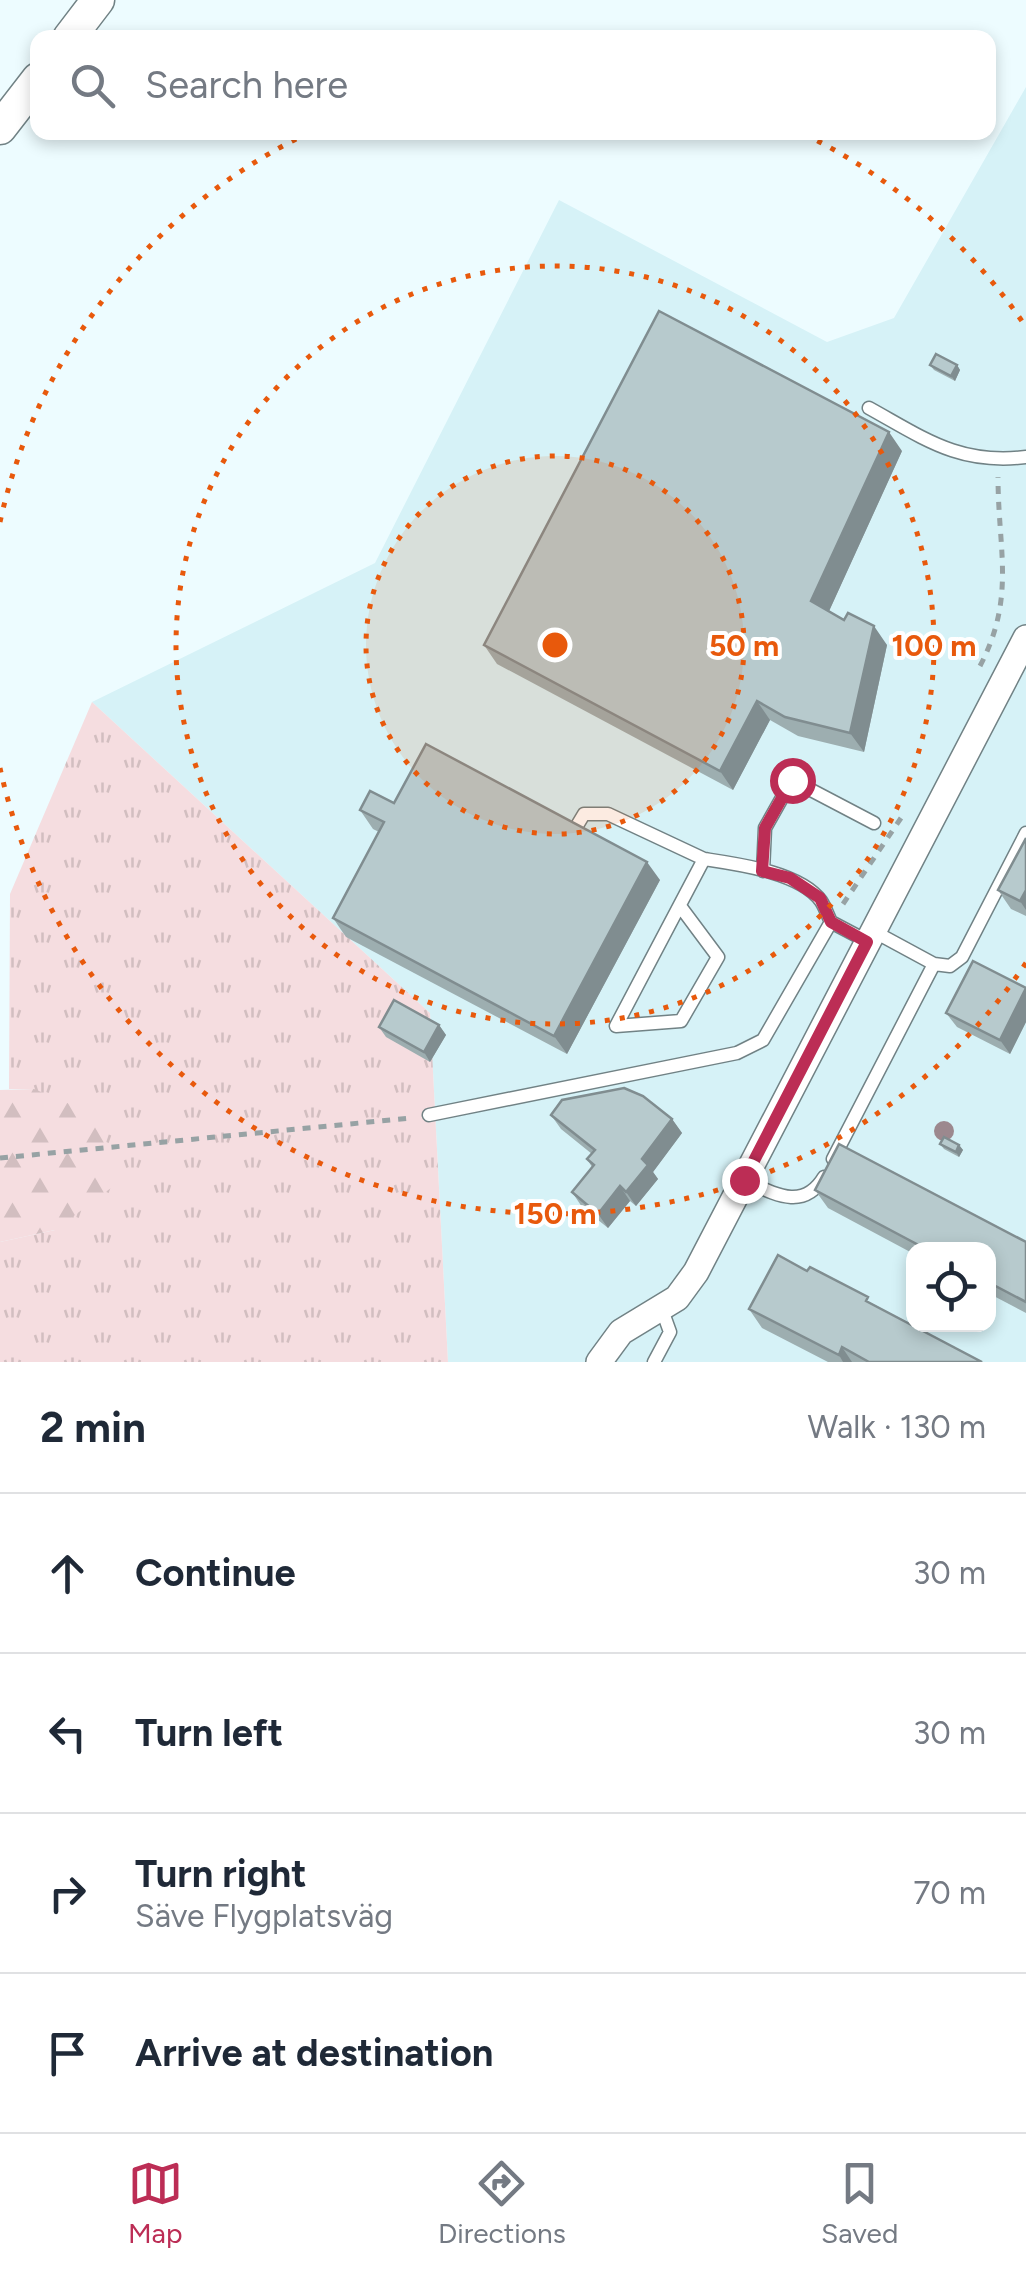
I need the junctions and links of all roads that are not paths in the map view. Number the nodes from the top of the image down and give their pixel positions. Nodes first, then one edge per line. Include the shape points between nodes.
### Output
1 (98, 0) edge
2 (75, 30) edge
3 (30, 89) edge
4 (0, 128) edge
5 (870, 408) dead end
6 (1026, 456) edge
7 (1026, 638) edge
8 (874, 824) dead end
9 (1026, 833) edge
10 (572, 834) edge
11 (704, 859) junction
12 (762, 871) junction
13 (680, 906) junction
14 (831, 922) junction
15 (870, 936) junction
16 (934, 964) junction
17 (429, 1115) road end
18 (744, 1180) junction
19 (661, 1307) junction
20 (599, 1362) edge
21 (654, 1362) edge

1 - 2 street
3 - 4 street
5 - 6 lane via 958,454 983,460
7 - 15 street
8 - 12 lane via 792,780 765,828
9 - 16 lane via 962,957 950,966
10 - 11 lane via 584,814 608,814
11 - 12 lane
11 - 13 lane
12 - 14 lane via 790,878 820,898
13 - 13 lane via 671,923 616,1026 681,1022 718,957
14 - 15 lane
14 - 17 lane via 763,1040 641,1074
15 - 16 lane
15 - 18 street
16 - 18 lane via 820,1183 808,1194 785,1199
18 - 19 street via 688,1286
19 - 20 street via 621,1332
19 - 21 lane via 670,1332

